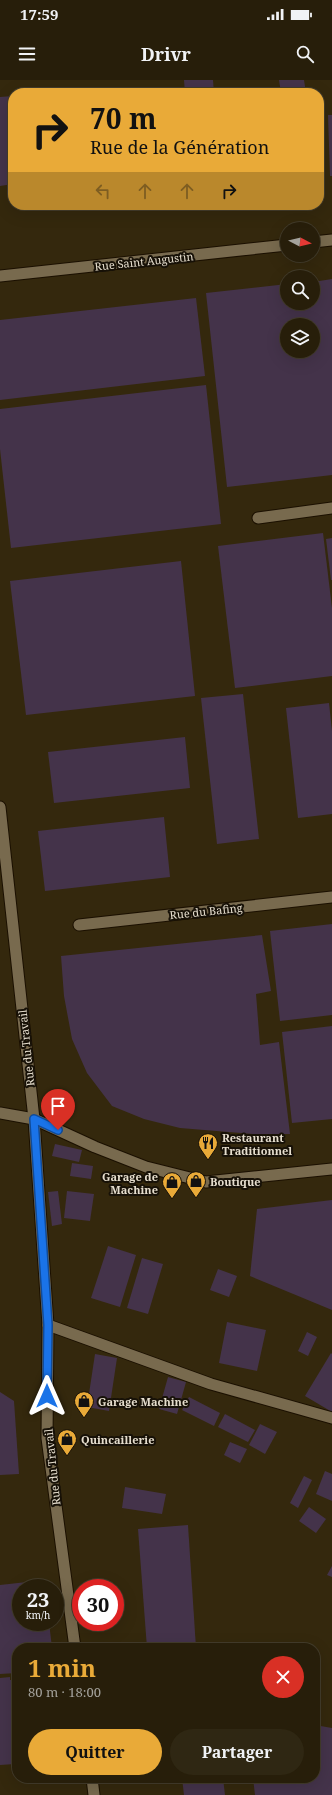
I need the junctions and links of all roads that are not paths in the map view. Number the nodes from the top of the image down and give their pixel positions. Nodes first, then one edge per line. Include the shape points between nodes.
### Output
1 (332, 240) edge
2 (320, 241) edge
3 (280, 246) edge
4 (0, 276) edge
5 (332, 508) edge
6 (258, 518) dead end
7 (0, 807) edge
8 (332, 897) edge
9 (79, 925) dead end
10 (0, 1113) edge
11 (34, 1119) junction
12 (332, 1169) edge
13 (48, 1325) junction
14 (332, 1418) edge
15 (74, 1643) edge
16 (93, 1783) edge
17 (94, 1795) edge

1 - 2 street
3 - 4 street, Rue Saint Augustin
5 - 6 street
7 - 11 street, Rue du Travail
8 - 9 street, Rue du Bafing
10 - 11 street
11 - 12 street via 146,1167 206,1182
11 - 13 street, Rue du Travail
13 - 14 street via 211,1384
13 - 15 street, Rue du Travail via 47,1438
16 - 17 street

